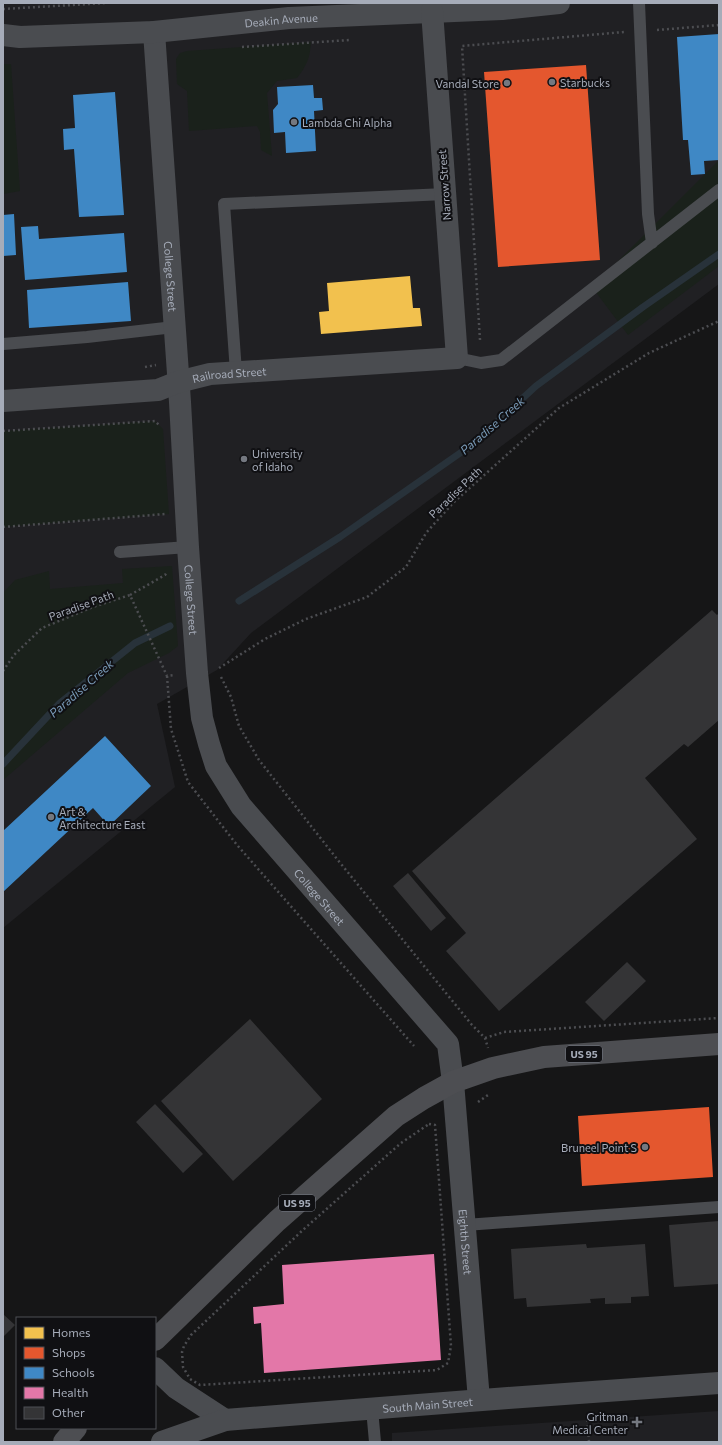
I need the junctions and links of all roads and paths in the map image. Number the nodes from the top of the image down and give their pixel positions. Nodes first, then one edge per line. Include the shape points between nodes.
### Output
1 (106, 3) edge
2 (560, 3) edge
3 (639, 3) edge
4 (3, 10) edge
5 (288, 10) edge
6 (432, 11) junction
7 (719, 24) edge
8 (640, 31) junction
9 (154, 32) junction
10 (3, 35) edge
11 (355, 39) dead end
12 (433, 42) junction
13 (462, 46) junction
14 (241, 47) dead end
15 (719, 190) edge
16 (445, 194) junction
17 (652, 243) junction
18 (719, 321) edge
19 (174, 327) junction
20 (480, 340) dead end
21 (3, 344) edge
22 (457, 358) junction
23 (158, 364) dead end
24 (138, 368) dead end
25 (236, 372) junction
26 (178, 382) junction
27 (3, 402) edge
28 (163, 430) dead end
29 (3, 431) edge
30 (169, 514) dead end
31 (3, 527) edge
32 (188, 547) junction
33 (120, 552) dead end
34 (216, 663) dead end
35 (3, 671) edge
36 (180, 675) dead end
37 (221, 677) dead end
38 (719, 1018) edge
39 (719, 1044) edge
40 (453, 1082) junction
41 (435, 1125) joint
42 (719, 1207) edge
43 (465, 1225) junction
44 (156, 1339) edge
45 (156, 1369) edge
46 (719, 1383) edge
47 (585, 1392) junction
48 (480, 1400) junction
49 (372, 1409) junction
50 (225, 1420) junction
51 (75, 1429) edge
52 (64, 1442) edge
53 (162, 1442) edge
54 (375, 1442) edge
55 (588, 1442) edge

1 - 4 path
2 - 6 street, Deakin Avenue via 502,9
3 - 8 lane
5 - 6 street, Deakin Avenue
5 - 9 street, Deakin Avenue
6 - 12 street, Narrow Street
7 - 8 path
8 - 13 path
8 - 17 lane via 648,214
9 - 10 street, Deakin Avenue via 20,37
9 - 19 street, College Street
11 - 14 path
12 - 13 path
12 - 16 street, Narrow Street
13 - 20 path
15 - 17 lane
16 - 22 street, Narrow Street
16 - 25 lane via 224,204
17 - 22 lane via 501,360 481,363
18 - 34 path, Paradise Path via 649,353 559,408 453,503 426,533 406,567 368,597 306,619 265,639 217,670
19 - 21 lane
19 - 26 street, College Street
22 - 25 street, Railroad Street
23 - 24 path
25 - 26 street, Railroad Street via 210,374
26 - 27 street, Railroad Street via 158,390
26 - 32 street, College Street
28 - 29 path via 155,421
30 - 31 path
32 - 33 lane
32 - 40 street, College Street via 202,718 216,766 241,806 448,1044
35 - 36 path, Paradise Path via 14,655 42,628 130,595 166,676
37 - 38 path via 231,697 239,726 260,760 337,859 485,1038 504,1032
39 - 40 highway, US 95 via 544,1057 493,1068
40 - 43 street, Eighth Street
40 - 44 highway, US 95 via 391,1121 277,1221
41 - 41 path via 429,1124 401,1143 191,1335 182,1352 183,1367 190,1379 200,1384 208,1384 437,1370 448,1363 451,1346
42 - 43 lane
43 - 48 street, Eighth Street
45 - 50 street via 176,1388
46 - 47 street, South Main Street
47 - 48 street, South Main Street
47 - 55 path
48 - 49 street, South Main Street
49 - 50 street, South Main Street
49 - 54 lane
50 - 53 street, South Main Street
51 - 52 highway

